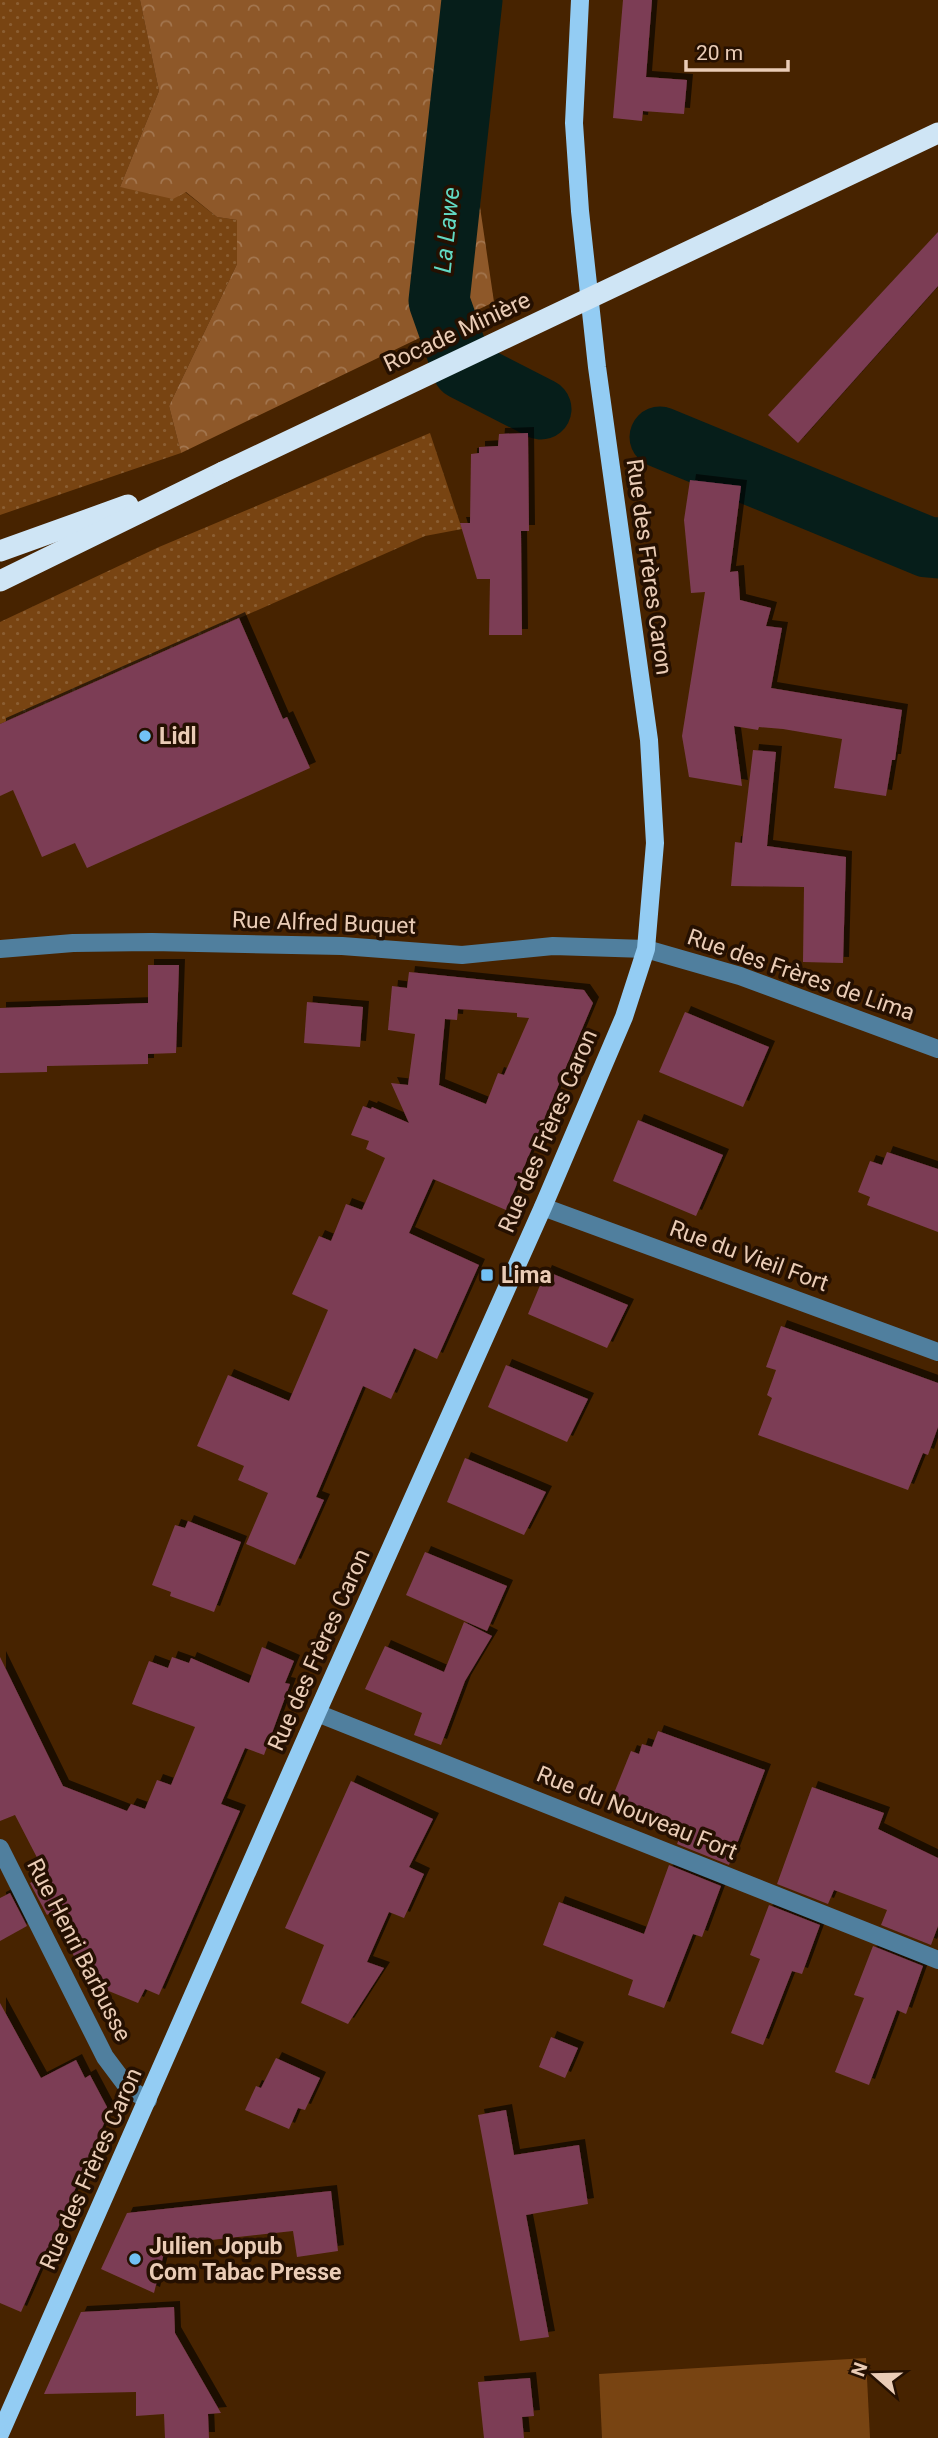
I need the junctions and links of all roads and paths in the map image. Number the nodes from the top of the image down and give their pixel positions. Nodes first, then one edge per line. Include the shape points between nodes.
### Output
1 (580, 0) edge
2 (938, 133) edge
3 (223, 472) junction
4 (0, 551) edge
5 (0, 581) edge
6 (0, 949) edge
7 (646, 950) junction
8 (938, 1049) edge
9 (543, 1207) junction
10 (938, 1352) edge
11 (317, 1713) junction
12 (0, 1848) edge
13 (938, 1960) edge
14 (148, 2100) junction
15 (0, 2434) edge

1 - 7 main road, Rue des Frères Caron via 574,102 579,200 597,367 649,740 655,843
2 - 3 highway, Rocade Minière, bridge
3 - 4 highway
3 - 5 highway, Rocade Minière
6 - 7 street, Rue Alfred Buquet via 152,942 342,946 462,955 553,946
7 - 8 street, Rue des Frères de Lima via 740,976
7 - 9 main road, Rue des Frères Caron via 624,1017
9 - 10 street, Rue du Vieil Fort
9 - 11 main road, Rue des Frères Caron
11 - 13 street, Rue du Nouveau Fort
11 - 14 main road, Rue des Frères Caron
12 - 14 street, Rue Henri Barbusse via 104,2057 129,2090
14 - 15 main road, Rue des Frères Caron

